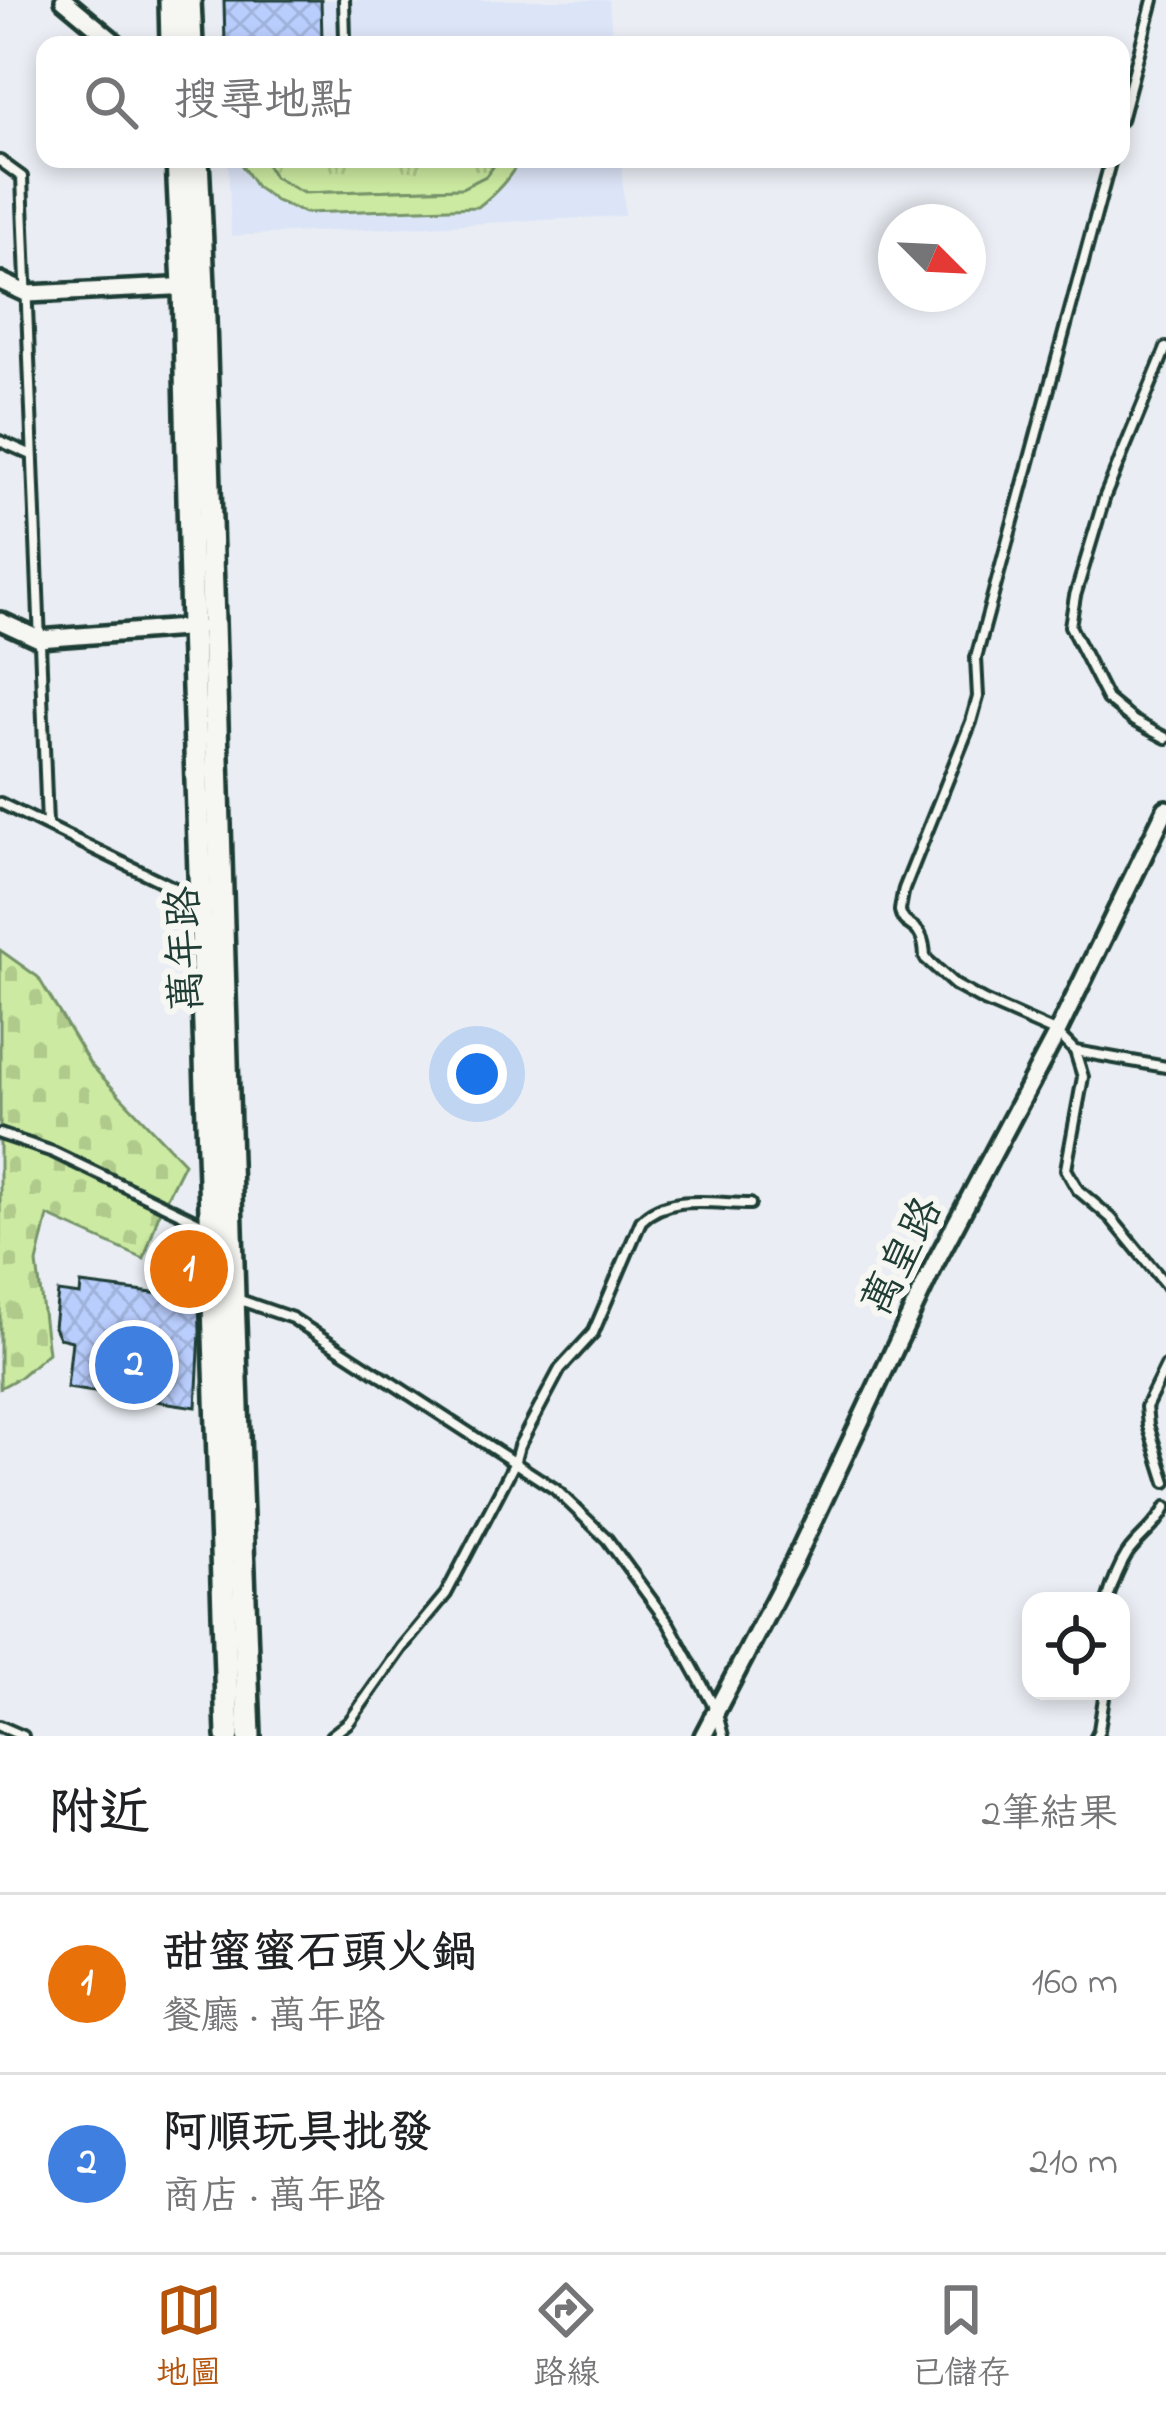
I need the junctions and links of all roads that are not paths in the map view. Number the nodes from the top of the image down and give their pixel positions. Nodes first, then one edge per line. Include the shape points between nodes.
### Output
1 (64, 0) edge
2 (171, 0) edge
3 (189, 0) edge
4 (344, 0) edge
5 (1154, 0) edge
6 (107, 36) edge
7 (172, 36) edge
8 (191, 36) edge
9 (345, 36) edge
10 (1130, 87) edge
11 (0, 161) edge
12 (179, 168) edge
13 (196, 168) edge
14 (1109, 168) edge
15 (0, 281) edge
16 (193, 286) junction
17 (28, 294) junction
18 (1166, 348) edge
19 (0, 441) edge
20 (32, 455) junction
21 (0, 621) edge
22 (202, 626) junction
23 (39, 639) junction
24 (1166, 738) edge
25 (0, 803) edge
26 (1166, 809) edge
27 (47, 824) junction
28 (211, 906) junction
29 (1057, 1033) junction
30 (1075, 1051) junction
31 (1166, 1067) edge
32 (0, 1134) edge
33 (750, 1204) dead end
34 (213, 1229) junction
35 (1166, 1285) edge
36 (233, 1298) junction
37 (1166, 1366) edge
38 (514, 1465) junction
39 (1166, 1482) edge
40 (1166, 1507) edge
41 (1110, 1592) edge
42 (1104, 1700) edge
43 (716, 1710) junction
44 (0, 1726) edge
45 (23, 1736) edge
46 (228, 1736) edge
47 (249, 1736) edge
48 (331, 1736) edge
49 (703, 1736) edge
50 (723, 1736) edge
51 (1096, 1736) edge

1 - 6 street
2 - 7 street
3 - 8 street
4 - 9 lane
5 - 10 lane
11 - 17 lane via 22,177
12 - 16 street, 萬年路
13 - 16 street, 萬年路
14 - 29 lane via 976,658 971,722 900,910 920,930 925,958 955,985
15 - 17 street
16 - 17 street
16 - 22 street, 萬年路
17 - 20 lane
18 - 24 lane via 1105,496 1070,626 1107,699
19 - 20 lane
20 - 23 lane
21 - 23 street
22 - 23 street
22 - 28 street, 萬年路
23 - 27 lane
25 - 27 lane
26 - 29 street, 萬皇路
27 - 28 lane
28 - 34 street, 萬年路
28 - 36 street, 萬年路
29 - 30 lane
29 - 43 street, 萬皇路
30 - 31 lane
30 - 35 lane via 1083,1077 1066,1168
32 - 34 lane
33 - 38 lane via 682,1202 652,1209 641,1221 593,1333 560,1370
34 - 46 street, 萬年路
36 - 38 lane via 292,1318
36 - 47 street, 萬年路
37 - 39 lane via 1146,1407
38 - 43 lane via 555,1489 607,1539 669,1624
38 - 48 lane via 446,1594
40 - 41 lane via 1128,1553
42 - 51 lane
43 - 49 street, 萬皇路
43 - 50 lane
44 - 45 lane

